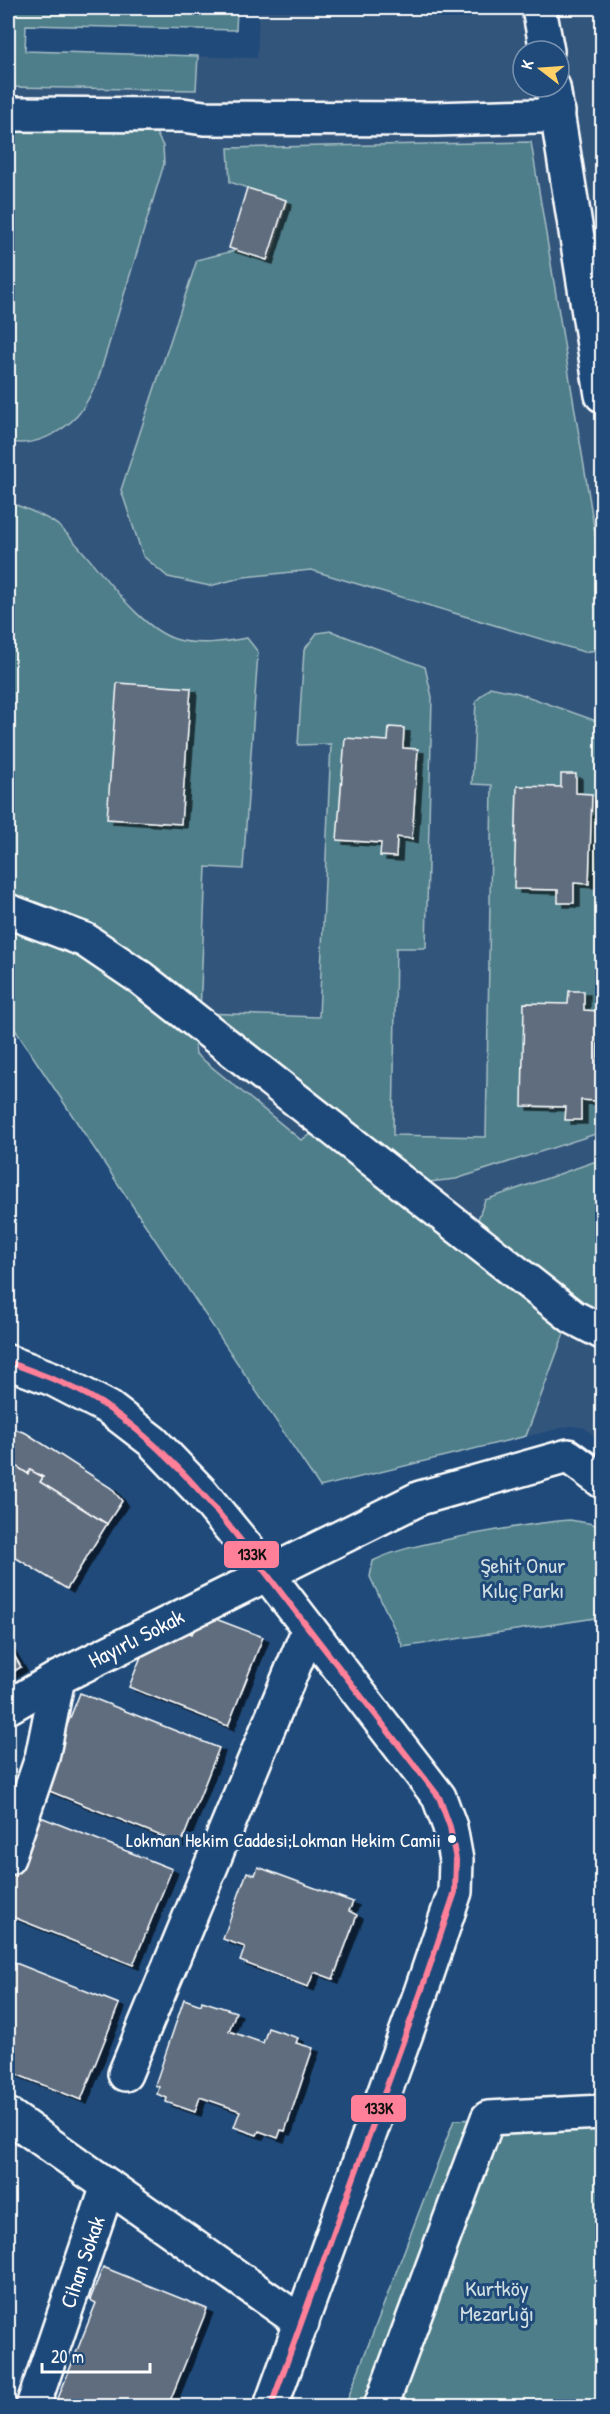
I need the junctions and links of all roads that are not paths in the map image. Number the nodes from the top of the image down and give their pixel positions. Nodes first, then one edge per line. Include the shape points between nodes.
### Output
1 (539, 8) edge
2 (545, 39) edge
3 (556, 100) edge
4 (8, 114) edge
5 (603, 395) edge
6 (8, 911) edge
7 (603, 1332) edge
8 (8, 1362) edge
9 (603, 1481) edge
10 (266, 1573) junction
11 (309, 1629) junction
12 (58, 1678) junction
13 (8, 1707) edge
14 (8, 1858) edge
15 (125, 2074) dead end
16 (603, 2112) edge
17 (8, 2115) edge
18 (108, 2186) junction
19 (302, 2323) junction
20 (33, 2406) edge
21 (271, 2406) edge
22 (381, 2406) edge

1 - 2 street
3 - 4 street via 539,116 434,119
3 - 5 street
6 - 7 street via 86,940 141,978 573,1317
8 - 10 street via 53,1379 109,1408 152,1441 201,1492
9 - 10 street, Hayırlı Sokak via 568,1456 420,1498
10 - 11 street
10 - 12 street, Hayırlı Sokak
11 - 15 street
11 - 19 street via 439,1797 456,1860 454,1892 422,1992
12 - 13 street, Hayırlı Sokak
12 - 14 street via 42,1758
16 - 22 street via 488,2118
17 - 18 street
18 - 19 street
18 - 20 street, Cihan Sokak
19 - 21 street

